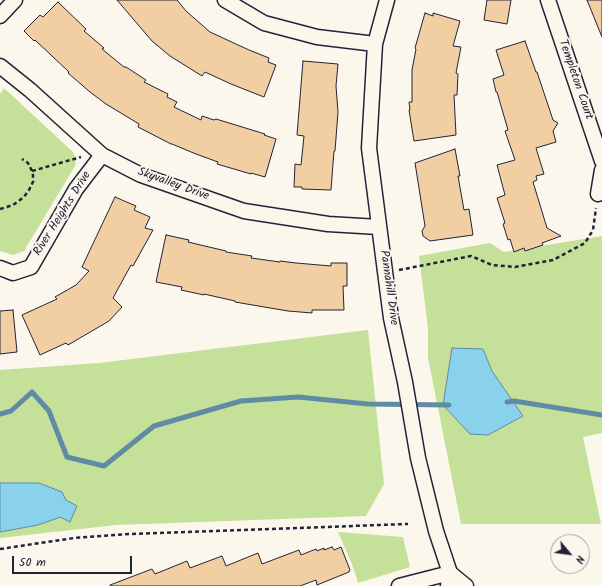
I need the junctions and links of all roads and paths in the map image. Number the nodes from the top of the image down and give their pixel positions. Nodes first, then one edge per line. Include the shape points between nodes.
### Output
1 (15, 0) edge
2 (224, 0) edge
3 (387, 0) edge
4 (548, 0) edge
5 (0, 16) edge
6 (375, 44) junction
7 (0, 66) edge
8 (102, 154) junction
9 (22, 159) dead end
10 (602, 161) edge
11 (602, 170) edge
12 (32, 171) junction
13 (598, 194) joint
14 (0, 209) edge
15 (379, 227) junction
16 (0, 268) edge
17 (385, 272) junction
18 (408, 524) dead end
19 (0, 549) edge
20 (449, 579) edge
21 (399, 586) edge
22 (466, 586) edge

1 - 5 street
2 - 6 street via 264,22 317,37
3 - 6 street, Pannahill Drive
4 - 10 street, Templeton Court
6 - 15 street, Pannahill Drive via 369,148
7 - 8 street, Skyvalley Drive
8 - 12 path via 81,157
8 - 15 street, Skyvalley Drive via 141,175 244,211 328,224
8 - 16 street, River Heights Drive via 76,189 31,267 13,273
9 - 12 path via 28,163
11 - 13 street
12 - 14 path via 33,182 24,197 13,205
13 - 17 path via 593,230 585,243 553,260 515,267 492,265 471,256
15 - 17 street, Pannahill Drive
17 - 20 street, Pannahill Drive via 390,318 405,382 418,458
18 - 19 path via 130,534 74,538
20 - 21 street
20 - 22 street, Pannahill Drive

